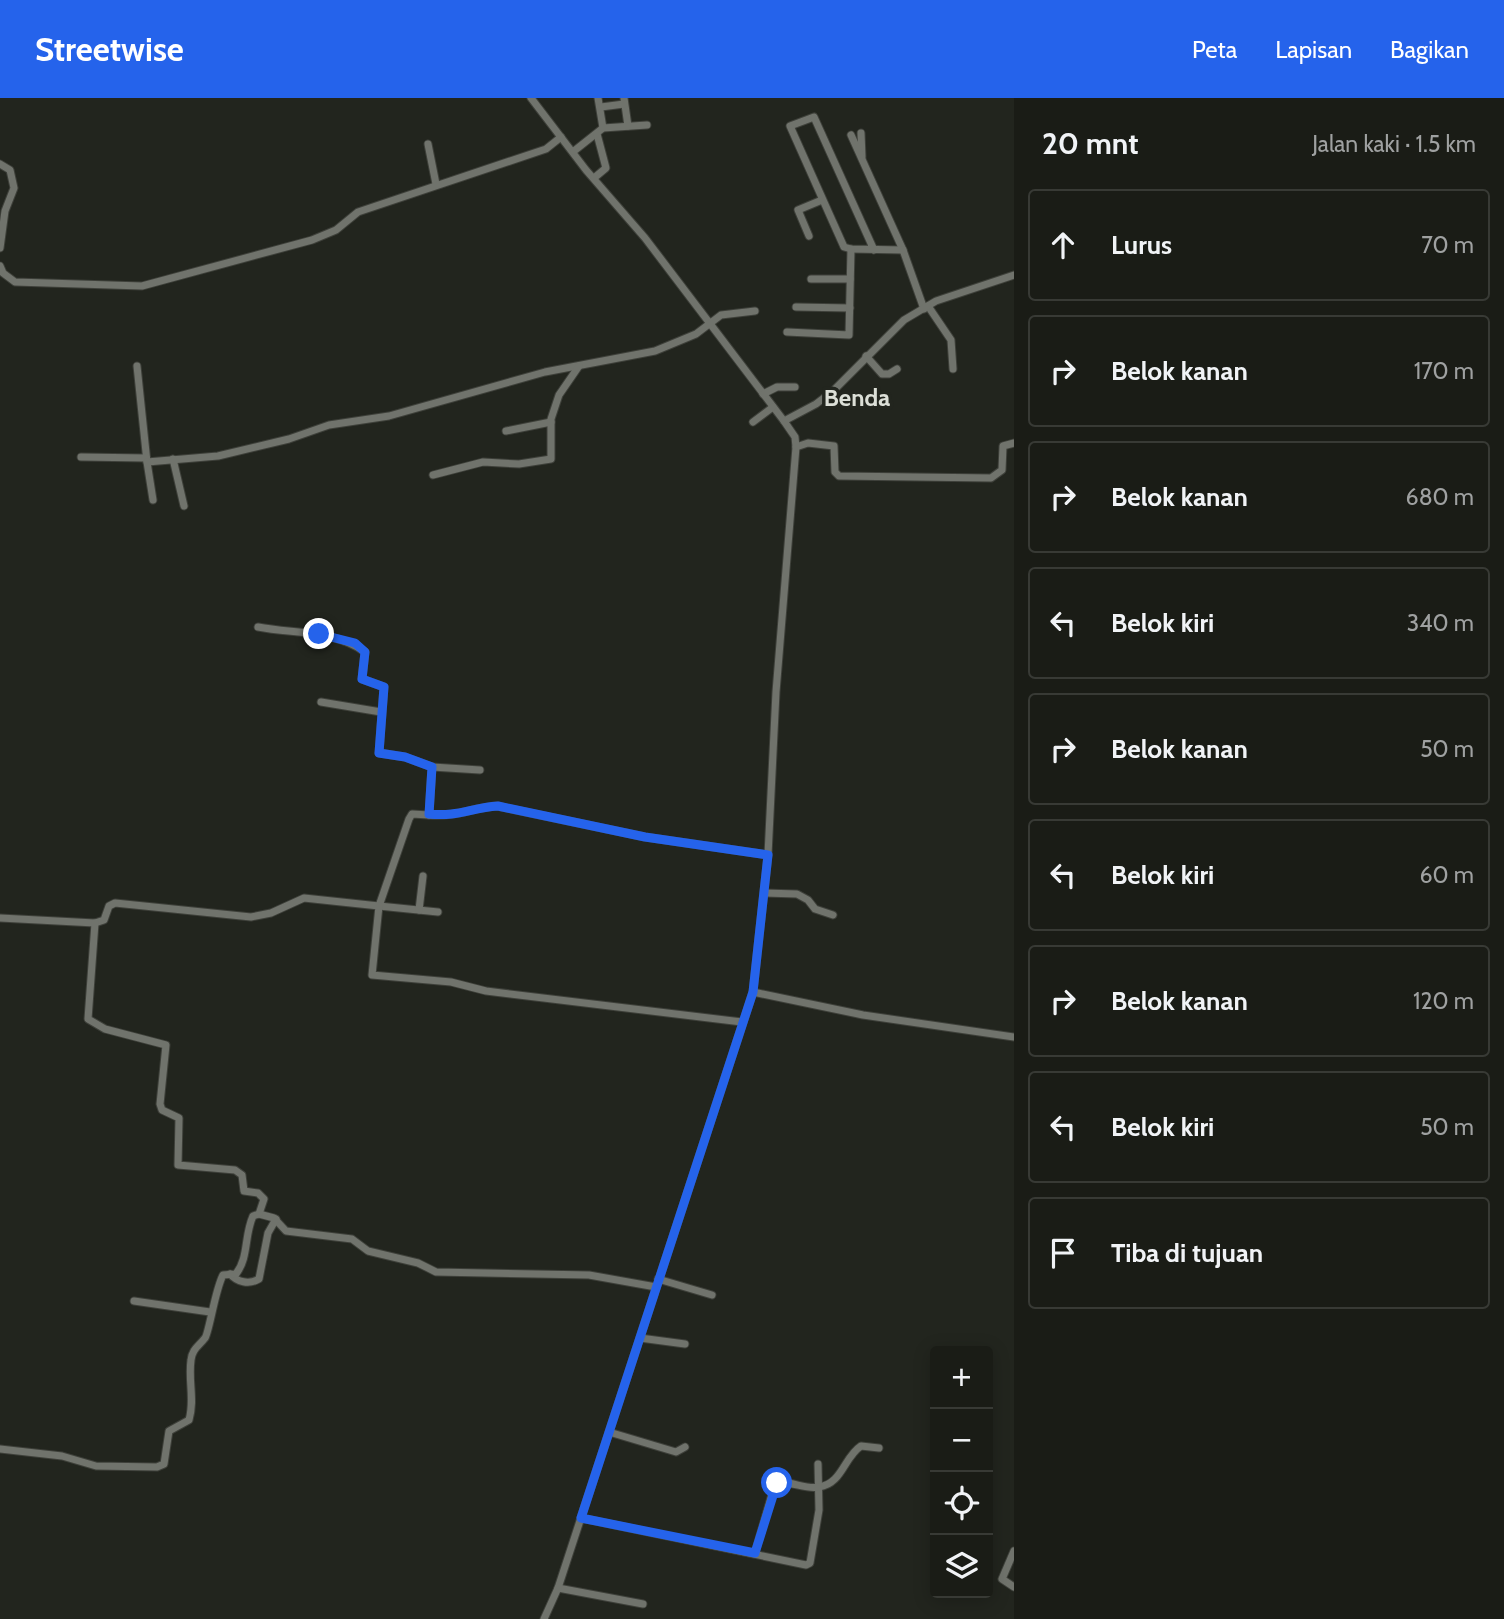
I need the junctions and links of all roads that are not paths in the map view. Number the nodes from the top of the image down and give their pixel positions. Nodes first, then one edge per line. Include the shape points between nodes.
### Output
1 (531, 98) edge
2 (598, 98) edge
3 (624, 101) edge
4 (601, 107) junction
5 (647, 125) dead end
6 (628, 126) junction
7 (600, 131) junction
8 (861, 133) dead end
9 (850, 135) dead end
10 (561, 137) junction
11 (428, 144) dead end
12 (574, 151) junction
13 (863, 161) junction
14 (0, 164) edge
15 (593, 178) junction
16 (436, 184) junction
17 (822, 200) junction
18 (809, 236) dead end
19 (0, 248) edge
20 (851, 249) junction
21 (874, 250) junction
22 (903, 250) junction
23 (0, 266) edge
24 (1014, 275) edge
25 (811, 279) dead end
26 (850, 279) junction
27 (796, 307) dead end
28 (926, 307) junction
29 (850, 308) junction
30 (755, 312) dead end
31 (710, 322) junction
32 (787, 332) dead end
33 (866, 356) junction
34 (137, 366) dead end
35 (579, 366) junction
36 (897, 369) dead end
37 (953, 369) dead end
38 (795, 387) dead end
39 (763, 394) junction
40 (773, 407) junction
41 (784, 421) junction
42 (551, 422) junction
43 (752, 422) dead end
44 (506, 431) dead end
45 (1014, 443) edge
46 (796, 447) junction
47 (81, 457) dead end
48 (173, 459) junction
49 (147, 460) junction
50 (433, 475) dead end
51 (153, 500) dead end
52 (184, 506) dead end
53 (258, 627) dead end
54 (321, 702) dead end
55 (381, 712) junction
56 (432, 767) junction
57 (480, 769) dead end
58 (429, 814) junction
59 (768, 855) junction
60 (423, 876) dead end
61 (765, 893) junction
62 (379, 906) junction
63 (419, 910) junction
64 (438, 912) dead end
65 (833, 915) dead end
66 (0, 918) edge
67 (95, 923) junction
68 (753, 992) junction
69 (742, 1022) junction
70 (1014, 1037) edge
71 (259, 1214) junction
72 (276, 1219) junction
73 (230, 1274) junction
74 (657, 1283) junction
75 (712, 1295) dead end
76 (134, 1301) dead end
77 (210, 1312) junction
78 (640, 1338) junction
79 (685, 1343) dead end
80 (609, 1432) junction
81 (685, 1447) dead end
82 (879, 1448) dead end
83 (0, 1449) edge
84 (818, 1464) dead end
85 (819, 1488) junction
86 (581, 1518) junction
87 (1014, 1551) edge
88 (755, 1553) junction
89 (1014, 1587) edge
90 (558, 1588) junction
91 (643, 1604) dead end
92 (544, 1619) edge

1 - 10 street
2 - 4 street
3 - 4 street
3 - 6 street
4 - 7 street
5 - 6 street
6 - 7 street
7 - 12 street
7 - 15 street via 606,168
8 - 13 street
9 - 13 street
10 - 12 street
10 - 16 street via 546,149
11 - 16 street
12 - 15 street
13 - 22 street
14 - 19 street via 10,170 15,188 5,211
15 - 31 street
16 - 23 street via 358,212 336,230 312,240 154,285 15,282
17 - 18 street via 798,210
17 - 20 street via 842,244
17 - 21 street via 790,127 814,117
20 - 21 street
20 - 26 street
21 - 22 street
22 - 28 street
24 - 28 street
25 - 26 street
26 - 29 street
27 - 29 street
28 - 33 street via 904,320
28 - 37 street via 951,340
29 - 32 street via 849,335
30 - 31 street via 721,315
31 - 35 street via 696,334 664,348
31 - 39 street
33 - 36 street via 882,374
33 - 41 street via 817,404
34 - 49 street
35 - 42 street via 559,395
35 - 48 street via 218,456
38 - 39 street via 777,387
39 - 40 street
40 - 41 street
40 - 43 street
41 - 46 street via 796,437
42 - 44 street
42 - 50 street via 553,455 545,462 483,462
45 - 46 street via 1003,446 1002,470 991,478 839,476 834,446 806,443
46 - 59 street
47 - 49 street
48 - 49 street
48 - 52 street
49 - 51 street
53 - 55 street via 316,633 355,643 366,653 363,681 384,687
54 - 55 street
55 - 56 street via 380,755 405,757
56 - 57 street
56 - 58 street
58 - 59 street via 454,816 498,806 645,837
58 - 62 street via 412,814 409,819
59 - 61 street
60 - 63 street
61 - 65 street via 797,894 815,909
61 - 68 street
62 - 63 street
62 - 67 street via 304,898 251,917 112,903 104,920
62 - 69 street via 372,975
63 - 64 street
66 - 67 street
67 - 71 street via 88,1019 105,1029 166,1045 160,1104 162,1110 179,1118 177,1163 240,1172 244,1191 264,1199
68 - 69 street
68 - 70 street via 863,1015
69 - 74 street
71 - 72 street
71 - 73 street via 248,1227 245,1260 236,1274
72 - 73 street via 268,1233 259,1279 243,1282
72 - 74 street via 286,1231 352,1239 368,1251 436,1272 589,1275
73 - 77 street via 221,1279
74 - 75 street
74 - 78 street
76 - 77 street
77 - 83 street via 207,1336 191,1356 190,1420 169,1430 162,1467 96,1466 62,1456
78 - 79 street
78 - 80 street
80 - 81 street via 676,1452
80 - 86 street
82 - 85 street via 861,1446 834,1480
84 - 85 street
85 - 88 street via 775,1484
85 - 88 street via 810,1563
86 - 88 street
86 - 90 street
87 - 89 street via 1002,1578
90 - 91 street
90 - 92 street

